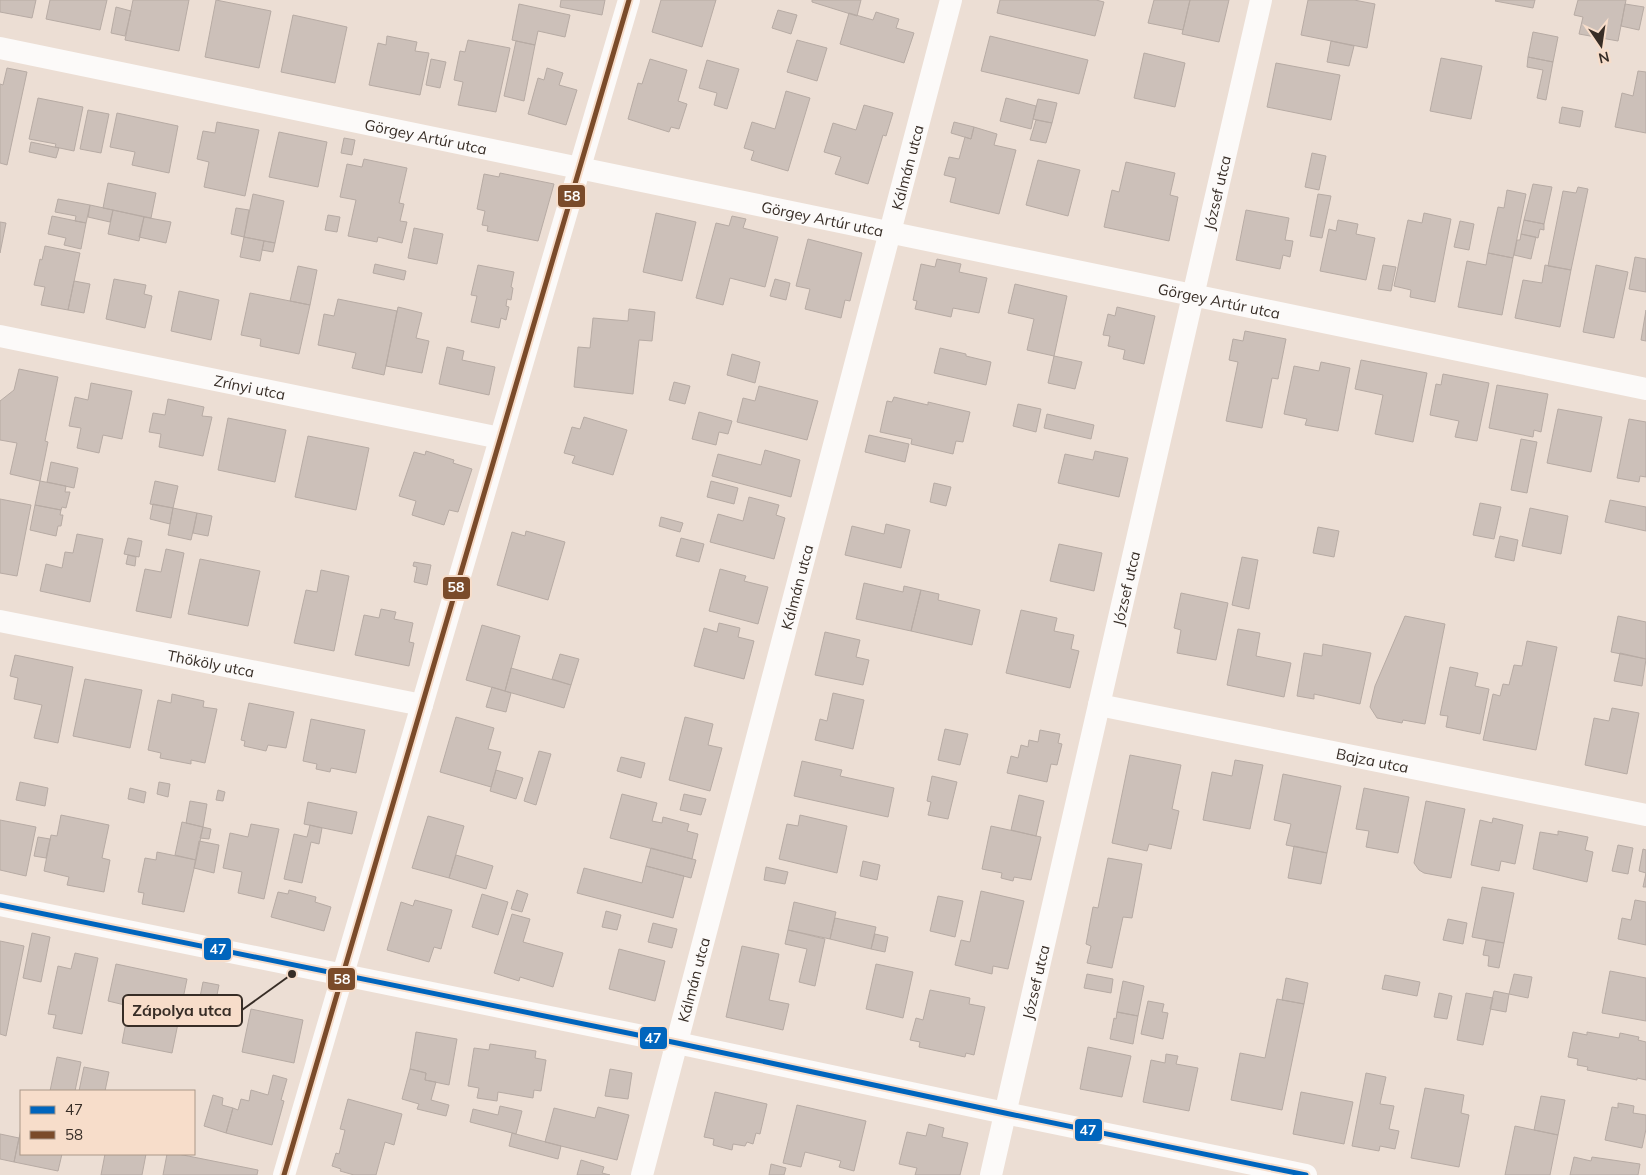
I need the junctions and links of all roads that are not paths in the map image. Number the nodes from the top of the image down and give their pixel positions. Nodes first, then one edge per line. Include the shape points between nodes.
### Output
1 (628, 0) edge
2 (952, 0) edge
3 (1261, 0) edge
4 (0, 48) edge
5 (579, 168) junction
6 (891, 233) junction
7 (1193, 296) junction
8 (0, 336) edge
9 (1646, 390) edge
10 (500, 438) junction
11 (0, 622) edge
12 (422, 705) junction
13 (1099, 705) junction
14 (1646, 815) edge
15 (0, 905) edge
16 (343, 974) junction
17 (677, 1043) junction
18 (1005, 1113) junction
19 (284, 1175) edge
20 (642, 1175) edge
21 (991, 1175) edge
22 (1306, 1175) edge

1 - 5 street
2 - 6 street, Kálmán utca
3 - 7 street, József utca
4 - 5 street, Görgey Artúr utca
5 - 6 street, Görgey Artúr utca
5 - 10 street
6 - 7 street, Görgey Artúr utca
6 - 17 street, Kálmán utca
7 - 9 street, Görgey Artúr utca
7 - 13 street, József utca
8 - 10 street, Zrínyi utca
10 - 12 street
11 - 12 street, Thököly utca
12 - 16 street
13 - 14 street, Bajza utca
13 - 18 street, József utca
15 - 16 street
16 - 17 street
16 - 19 street
17 - 18 street
17 - 20 street, Kálmán utca
18 - 21 street, József utca
18 - 22 street

